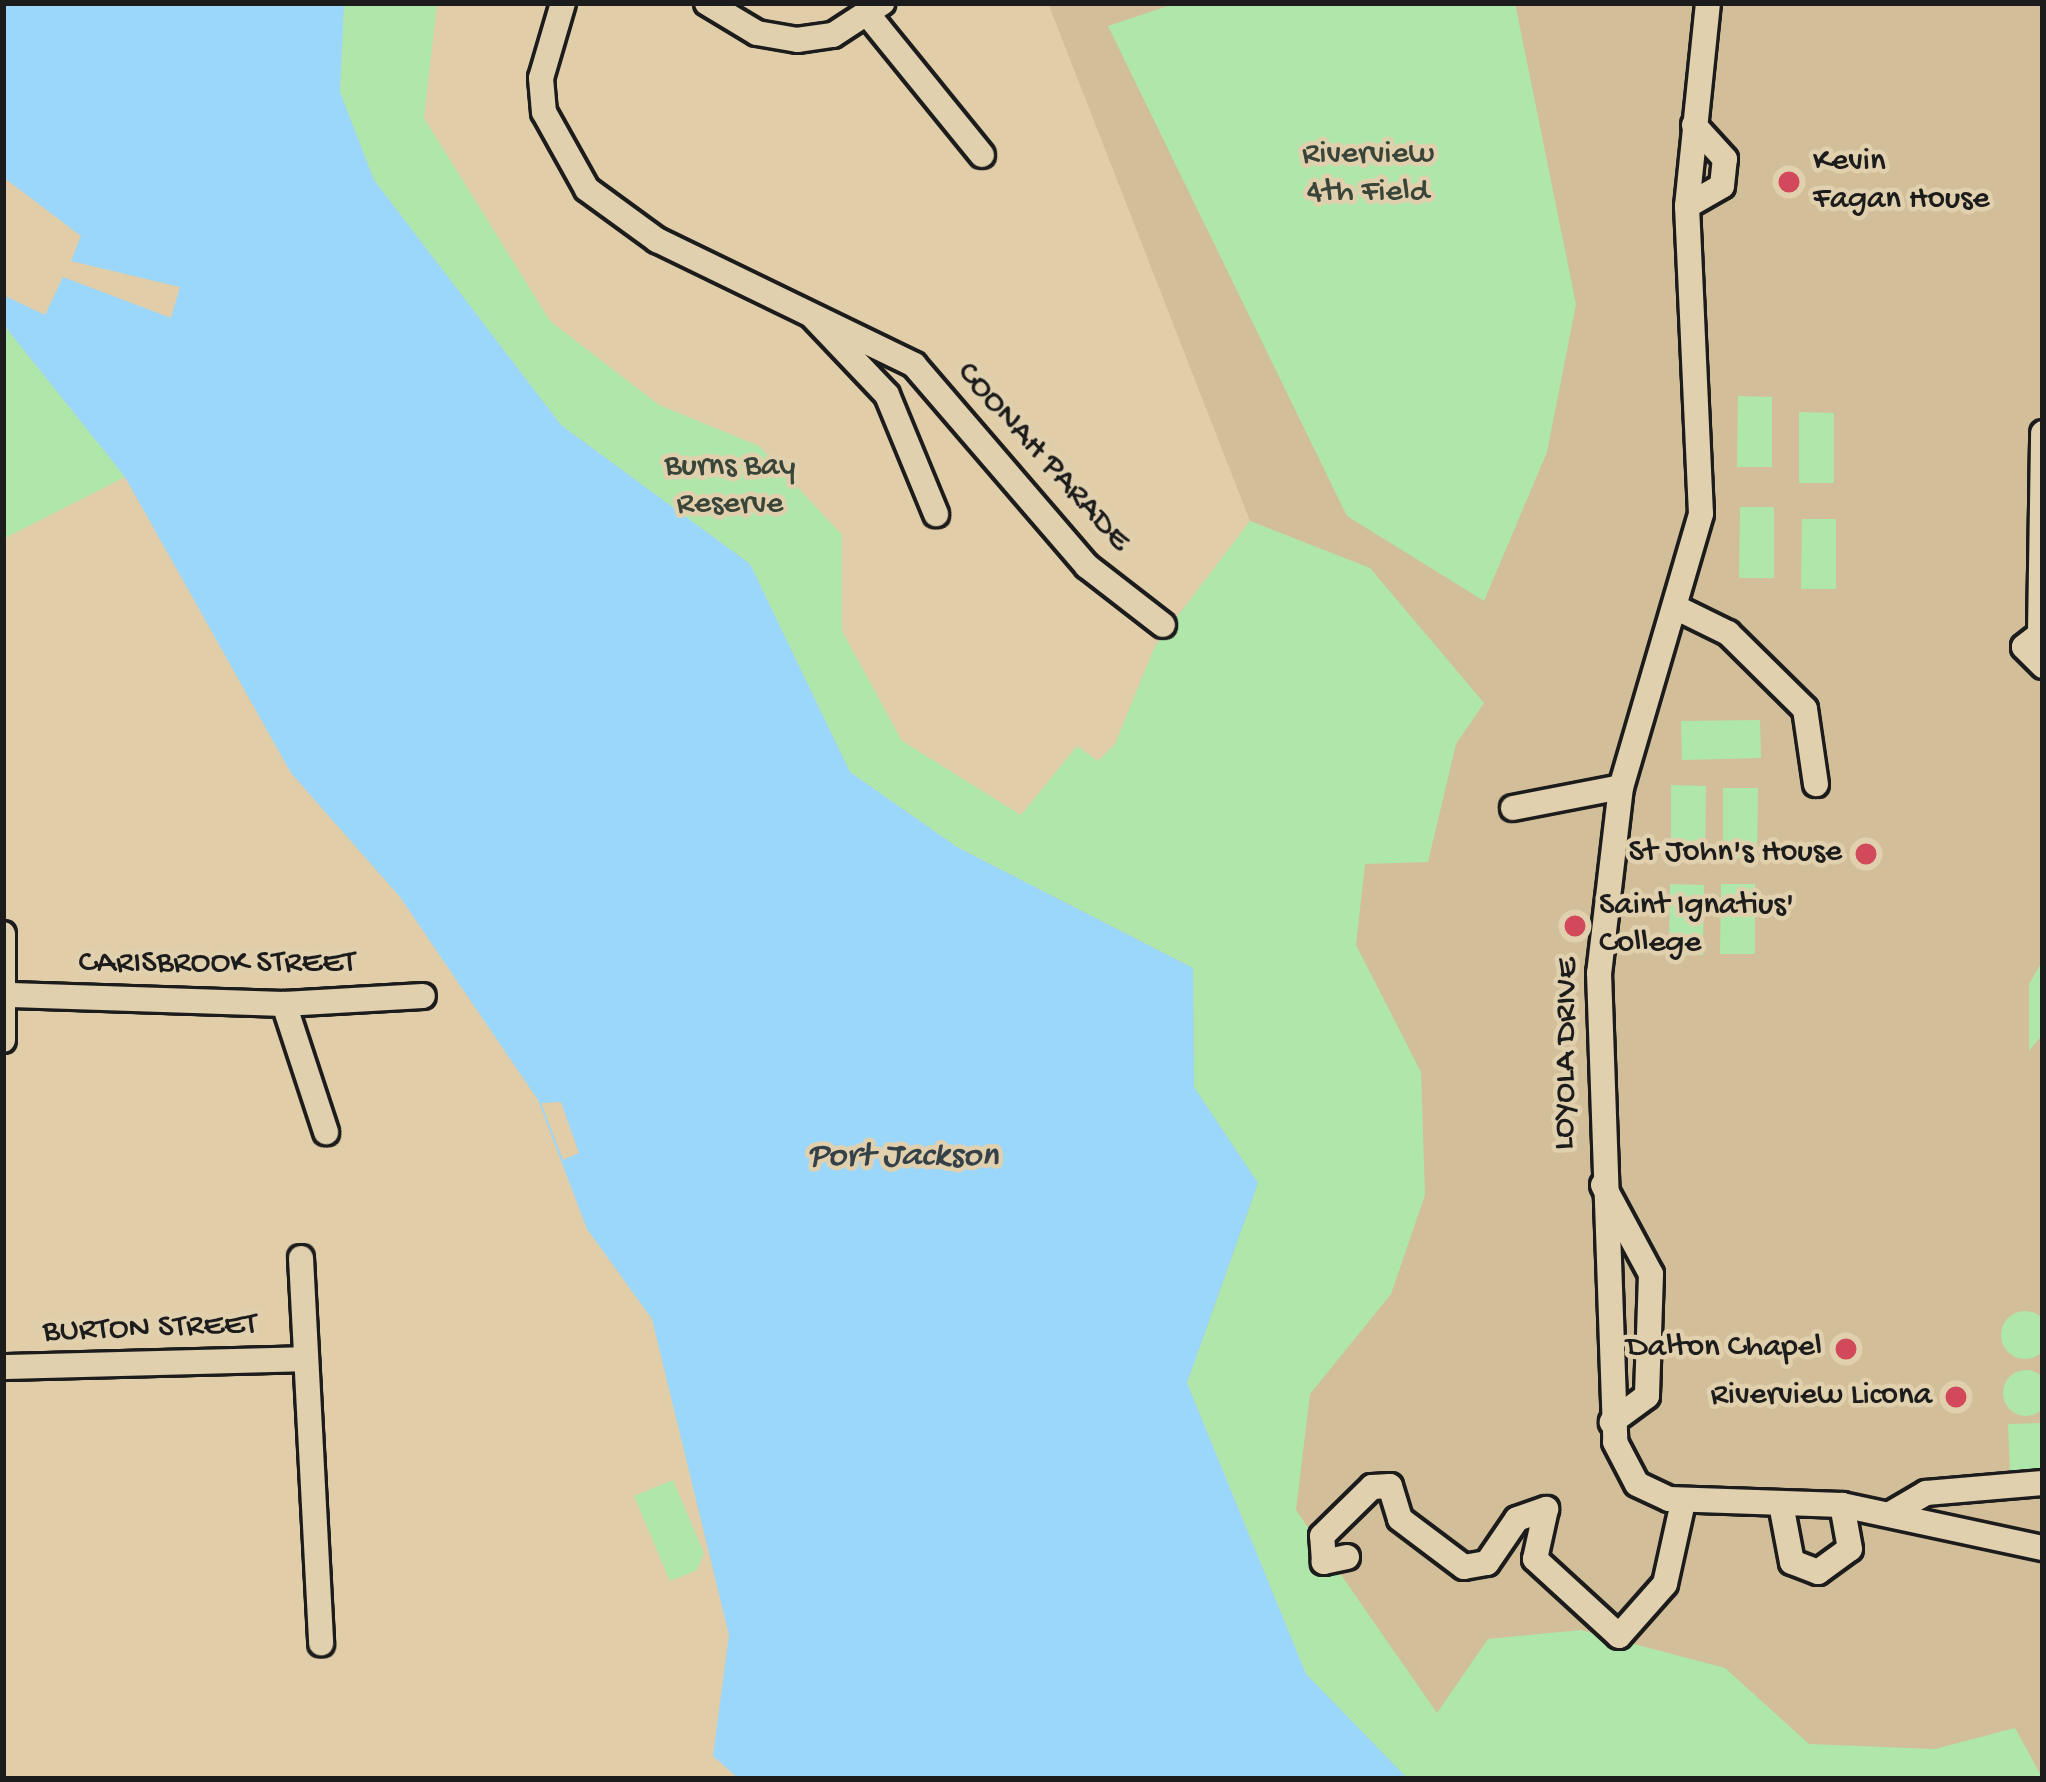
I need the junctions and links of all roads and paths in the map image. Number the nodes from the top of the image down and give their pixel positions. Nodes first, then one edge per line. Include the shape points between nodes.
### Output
1 (563, 3) edge
2 (1708, 3) edge
3 (707, 5) edge
4 (875, 10) edge
5 (982, 154) dead end
6 (804, 308) junction
7 (2043, 433) edge
8 (936, 514) dead end
9 (1679, 609) junction
10 (1162, 626) dead end
11 (2042, 632) edge
12 (2043, 667) edge
13 (1816, 784) dead end
14 (1621, 787) junction
15 (1513, 808) dead end
16 (3, 934) edge
17 (11, 995) junction
18 (423, 996) dead end
19 (284, 1004) junction
20 (3, 1040) edge
21 (326, 1132) dead end
22 (1599, 1178) junction
23 (301, 1258) dead end
24 (298, 1359) junction
25 (3, 1367) edge
26 (1612, 1422) junction
27 (2043, 1483) edge
28 (1683, 1502) junction
29 (1781, 1504) junction
30 (1842, 1505) junction
31 (1890, 1514) junction
32 (2043, 1548) edge
33 (1347, 1558) dead end
34 (321, 1643) dead end

1 - 6 street, COONAH PARADE via 542,78 571,171 658,240
2 - 9 street, LOYOLA DRIVE via 1687,206 1702,472
3 - 4 street via 797,40
4 - 5 street
6 - 8 street, COONAH PARADE via 887,395
6 - 10 street, COONAH PARADE via 914,365 1087,566
7 - 11 street
9 - 13 street via 1728,633 1805,709
9 - 14 street, LOYOLA DRIVE
11 - 12 street via 2024,647
14 - 15 street
14 - 22 street, LOYOLA DRIVE via 1598,992
16 - 17 street
17 - 19 street, CARISBROOK STREET
17 - 20 street
18 - 19 street, CARISBROOK STREET
19 - 21 street
22 - 26 street, LOYOLA DRIVE
22 - 26 street via 1651,1274 1647,1396
23 - 24 street
24 - 25 street, BURTON STREET
24 - 34 street via 318,1431
26 - 28 street, LOYOLA DRIVE via 1636,1484
27 - 31 street via 1926,1493
28 - 29 street, LOYOLA DRIVE
28 - 33 street via 1665,1584 1619,1636 1534,1559 1549,1524 1546,1510 1524,1515 1487,1563 1464,1567 1439,1558 1400,1519 1394,1489 1378,1486 1322,1536 1324,1562
29 - 30 street, LOYOLA DRIVE
29 - 30 street via 1792,1562 1818,1572 1850,1549
30 - 31 street, LOYOLA DRIVE
31 - 32 street, LOYOLA DRIVE

